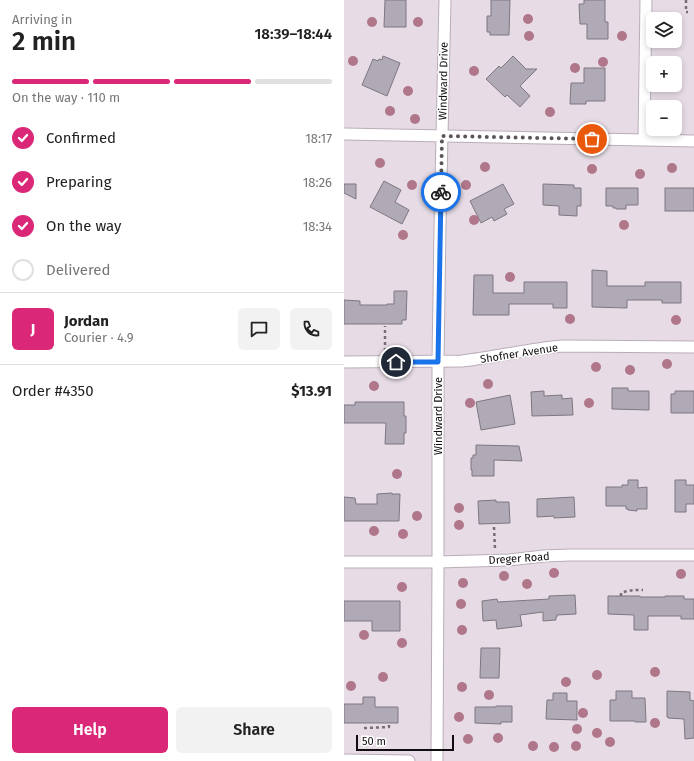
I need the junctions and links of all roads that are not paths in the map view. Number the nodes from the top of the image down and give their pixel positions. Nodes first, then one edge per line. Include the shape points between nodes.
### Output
1 (445, 0) edge
2 (646, 0) edge
3 (344, 134) edge
4 (442, 136) junction
5 (644, 139) junction
6 (694, 141) edge
7 (694, 347) edge
8 (344, 362) edge
9 (438, 362) junction
10 (694, 555) edge
11 (344, 562) edge
12 (438, 562) junction
13 (344, 760) edge
14 (409, 761) edge
15 (437, 761) edge

1 - 4 street, Windward Drive
2 - 5 street
3 - 4 street
4 - 5 street
4 - 9 street, Windward Drive
5 - 6 street
7 - 9 street, Shofner Avenue via 562,346 479,359
8 - 9 street, Shofner Avenue
9 - 12 street, Windward Drive
10 - 12 street, Dreger Road via 544,556 509,560
11 - 12 street, Dreger Road
12 - 15 street, Windward Drive
13 - 14 street

